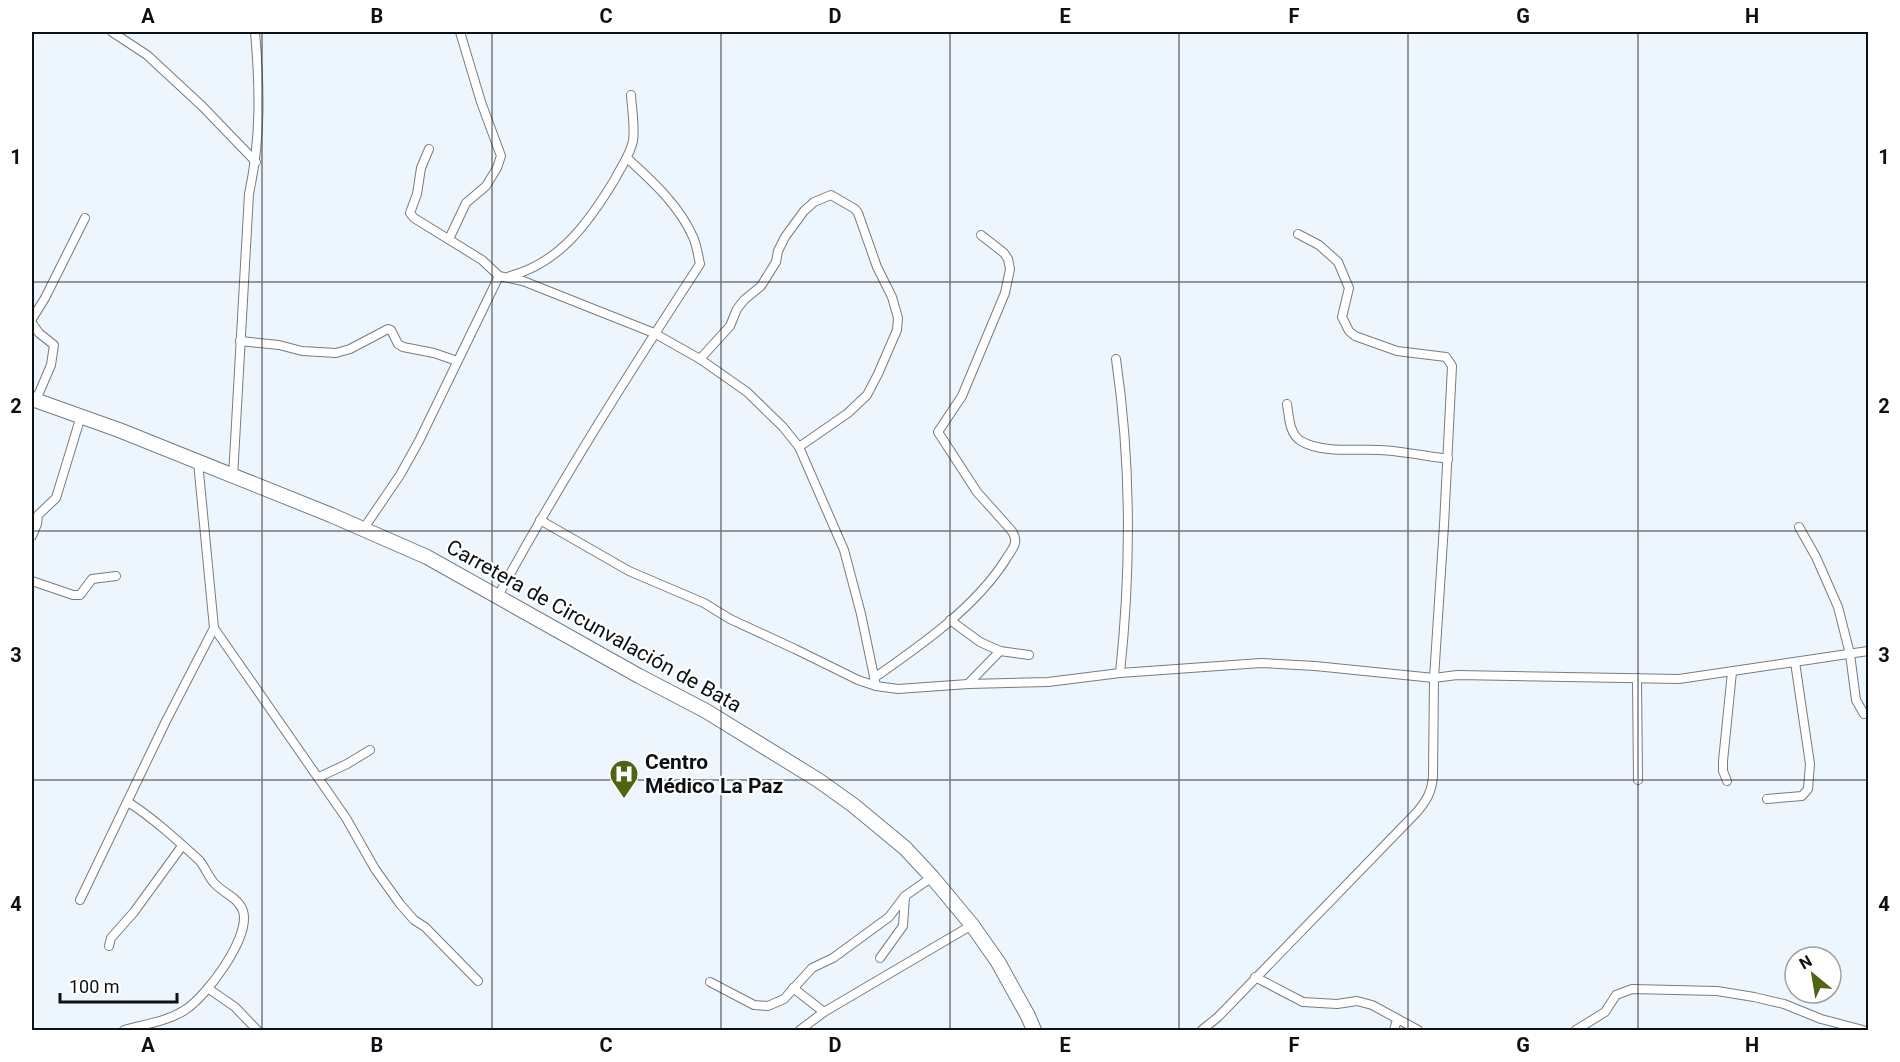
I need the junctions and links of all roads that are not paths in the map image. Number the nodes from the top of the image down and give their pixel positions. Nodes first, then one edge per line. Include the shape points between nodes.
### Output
1 (112, 32) edge
2 (255, 32) edge
3 (460, 32) edge
4 (631, 95) dead end
5 (429, 149) dead end
6 (627, 158) junction
7 (256, 162) junction
8 (85, 218) dead end
9 (1298, 234) dead end
10 (981, 235) dead end
11 (449, 239) junction
12 (502, 276) junction
13 (32, 321) edge
14 (654, 333) junction
15 (240, 341) junction
16 (700, 358) junction
17 (1116, 359) dead end
18 (457, 361) junction
19 (34, 400) edge
20 (1287, 404) dead end
21 (81, 416) junction
22 (799, 447) junction
23 (1448, 459) junction
24 (198, 462) junction
25 (233, 477) junction
26 (540, 520) junction
27 (1799, 527) dead end
28 (364, 528) junction
29 (32, 536) edge
30 (116, 576) dead end
31 (32, 581) edge
32 (498, 596) junction
33 (950, 620) junction
34 (214, 628) junction
35 (1000, 651) junction
36 (1869, 651) edge
37 (1850, 654) junction
38 (1029, 655) dead end
39 (1794, 662) junction
40 (1732, 672) junction
41 (1120, 673) junction
42 (1434, 678) junction
43 (1637, 678) junction
44 (875, 682) junction
45 (968, 684) junction
46 (1864, 714) dead end
47 (370, 750) dead end
48 (319, 777) junction
49 (1638, 780) dead end
50 (1727, 781) dead end
51 (1767, 799) dead end
52 (128, 802) junction
53 (182, 846) junction
54 (932, 877) junction
55 (905, 896) junction
56 (80, 900) dead end
57 (972, 925) junction
58 (109, 946) dead end
59 (880, 958) dead end
60 (1255, 978) junction
61 (478, 981) dead end
62 (710, 982) dead end
63 (793, 988) junction
64 (208, 989) junction
65 (824, 1012) junction
66 (1397, 1020) junction
67 (124, 1030) edge
68 (257, 1030) edge
69 (800, 1030) edge
70 (1034, 1030) edge
71 (1202, 1030) edge
72 (1394, 1030) edge
73 (1418, 1030) edge
74 (1576, 1030) edge
75 (1863, 1030) edge

1 - 7 street via 147,55
2 - 7 street via 260,85
3 - 11 street via 501,156 486,186 466,203
4 - 6 street via 633,141
5 - 11 street via 410,213
6 - 12 street via 599,206 570,243 535,267
6 - 14 street via 661,189 682,218 700,264
7 - 15 street via 249,194
8 - 13 street
9 - 23 street via 1332,256 1342,269 1349,288 1342,317 1349,331 1397,351 1440,356 1449,361 1452,376
10 - 33 street via 1008,259 1005,293 962,396 939,432 976,492 1011,530 1015,544 985,588
11 - 12 street
12 - 14 street
12 - 18 street
13 - 19 street via 54,345 51,365
14 - 16 street
14 - 26 street
15 - 18 street via 336,353 388,329 403,347
15 - 25 street
16 - 22 street via 747,392
16 - 22 street via 730,326 744,300 761,286 785,237 804,210 831,195 855,209 892,297 897,330 867,395
17 - 41 street via 1123,407 1127,496 1125,630
18 - 28 street via 419,441
19 - 21 main road, Carretera de Circunvalación de Bata
20 - 23 street via 1289,424 1301,442 1328,449 1378,450
21 - 24 main road, Carretera de Circunvalación de Bata
21 - 29 street via 56,498 38,515
22 - 44 street via 844,550
23 - 42 street
24 - 25 main road, Carretera de Circunvalación de Bata
24 - 34 street
25 - 28 main road, Carretera de Circunvalación de Bata
26 - 32 street
26 - 44 street via 629,572 704,603 858,680
27 - 37 street via 1838,607
28 - 32 main road, Carretera de Circunvalación de Bata
30 - 31 street via 92,579 80,595
32 - 54 main road, Carretera de Circunvalación de Bata via 706,711 818,780 905,848
33 - 35 street
33 - 44 street
34 - 48 street
34 - 52 street
35 - 38 street
35 - 45 street
36 - 37 street
37 - 39 street
37 - 46 street via 1856,700
39 - 40 street
39 - 51 street via 1810,764 1808,789 1802,796
40 - 43 street via 1679,679
40 - 50 street via 1723,761
41 - 42 street via 1276,663
41 - 45 street via 1048,682
42 - 43 street
42 - 60 street via 1433,776 1426,801
43 - 49 street
44 - 45 street via 898,689
47 - 48 street
48 - 61 street via 400,904
52 - 53 street
52 - 56 street
53 - 58 street via 111,938
53 - 64 street via 243,909 240,937
54 - 55 street
54 - 57 main road, Carretera de Circunvalación de Bata
55 - 59 street via 903,926
55 - 63 street via 889,917 812,968
57 - 65 street
57 - 70 main road, Carretera de Circunvalación de Bata via 998,962
60 - 66 street via 1303,1002 1357,1001 1379,1008
60 - 71 street
62 - 63 street via 754,1005 768,1006 784,999
63 - 65 street
64 - 67 street via 196,1002 161,1022
64 - 68 street via 235,1007
65 - 69 street
66 - 72 street
66 - 73 street
74 - 75 street via 1605,1012 1616,995 1632,989 1717,991 1754,997

